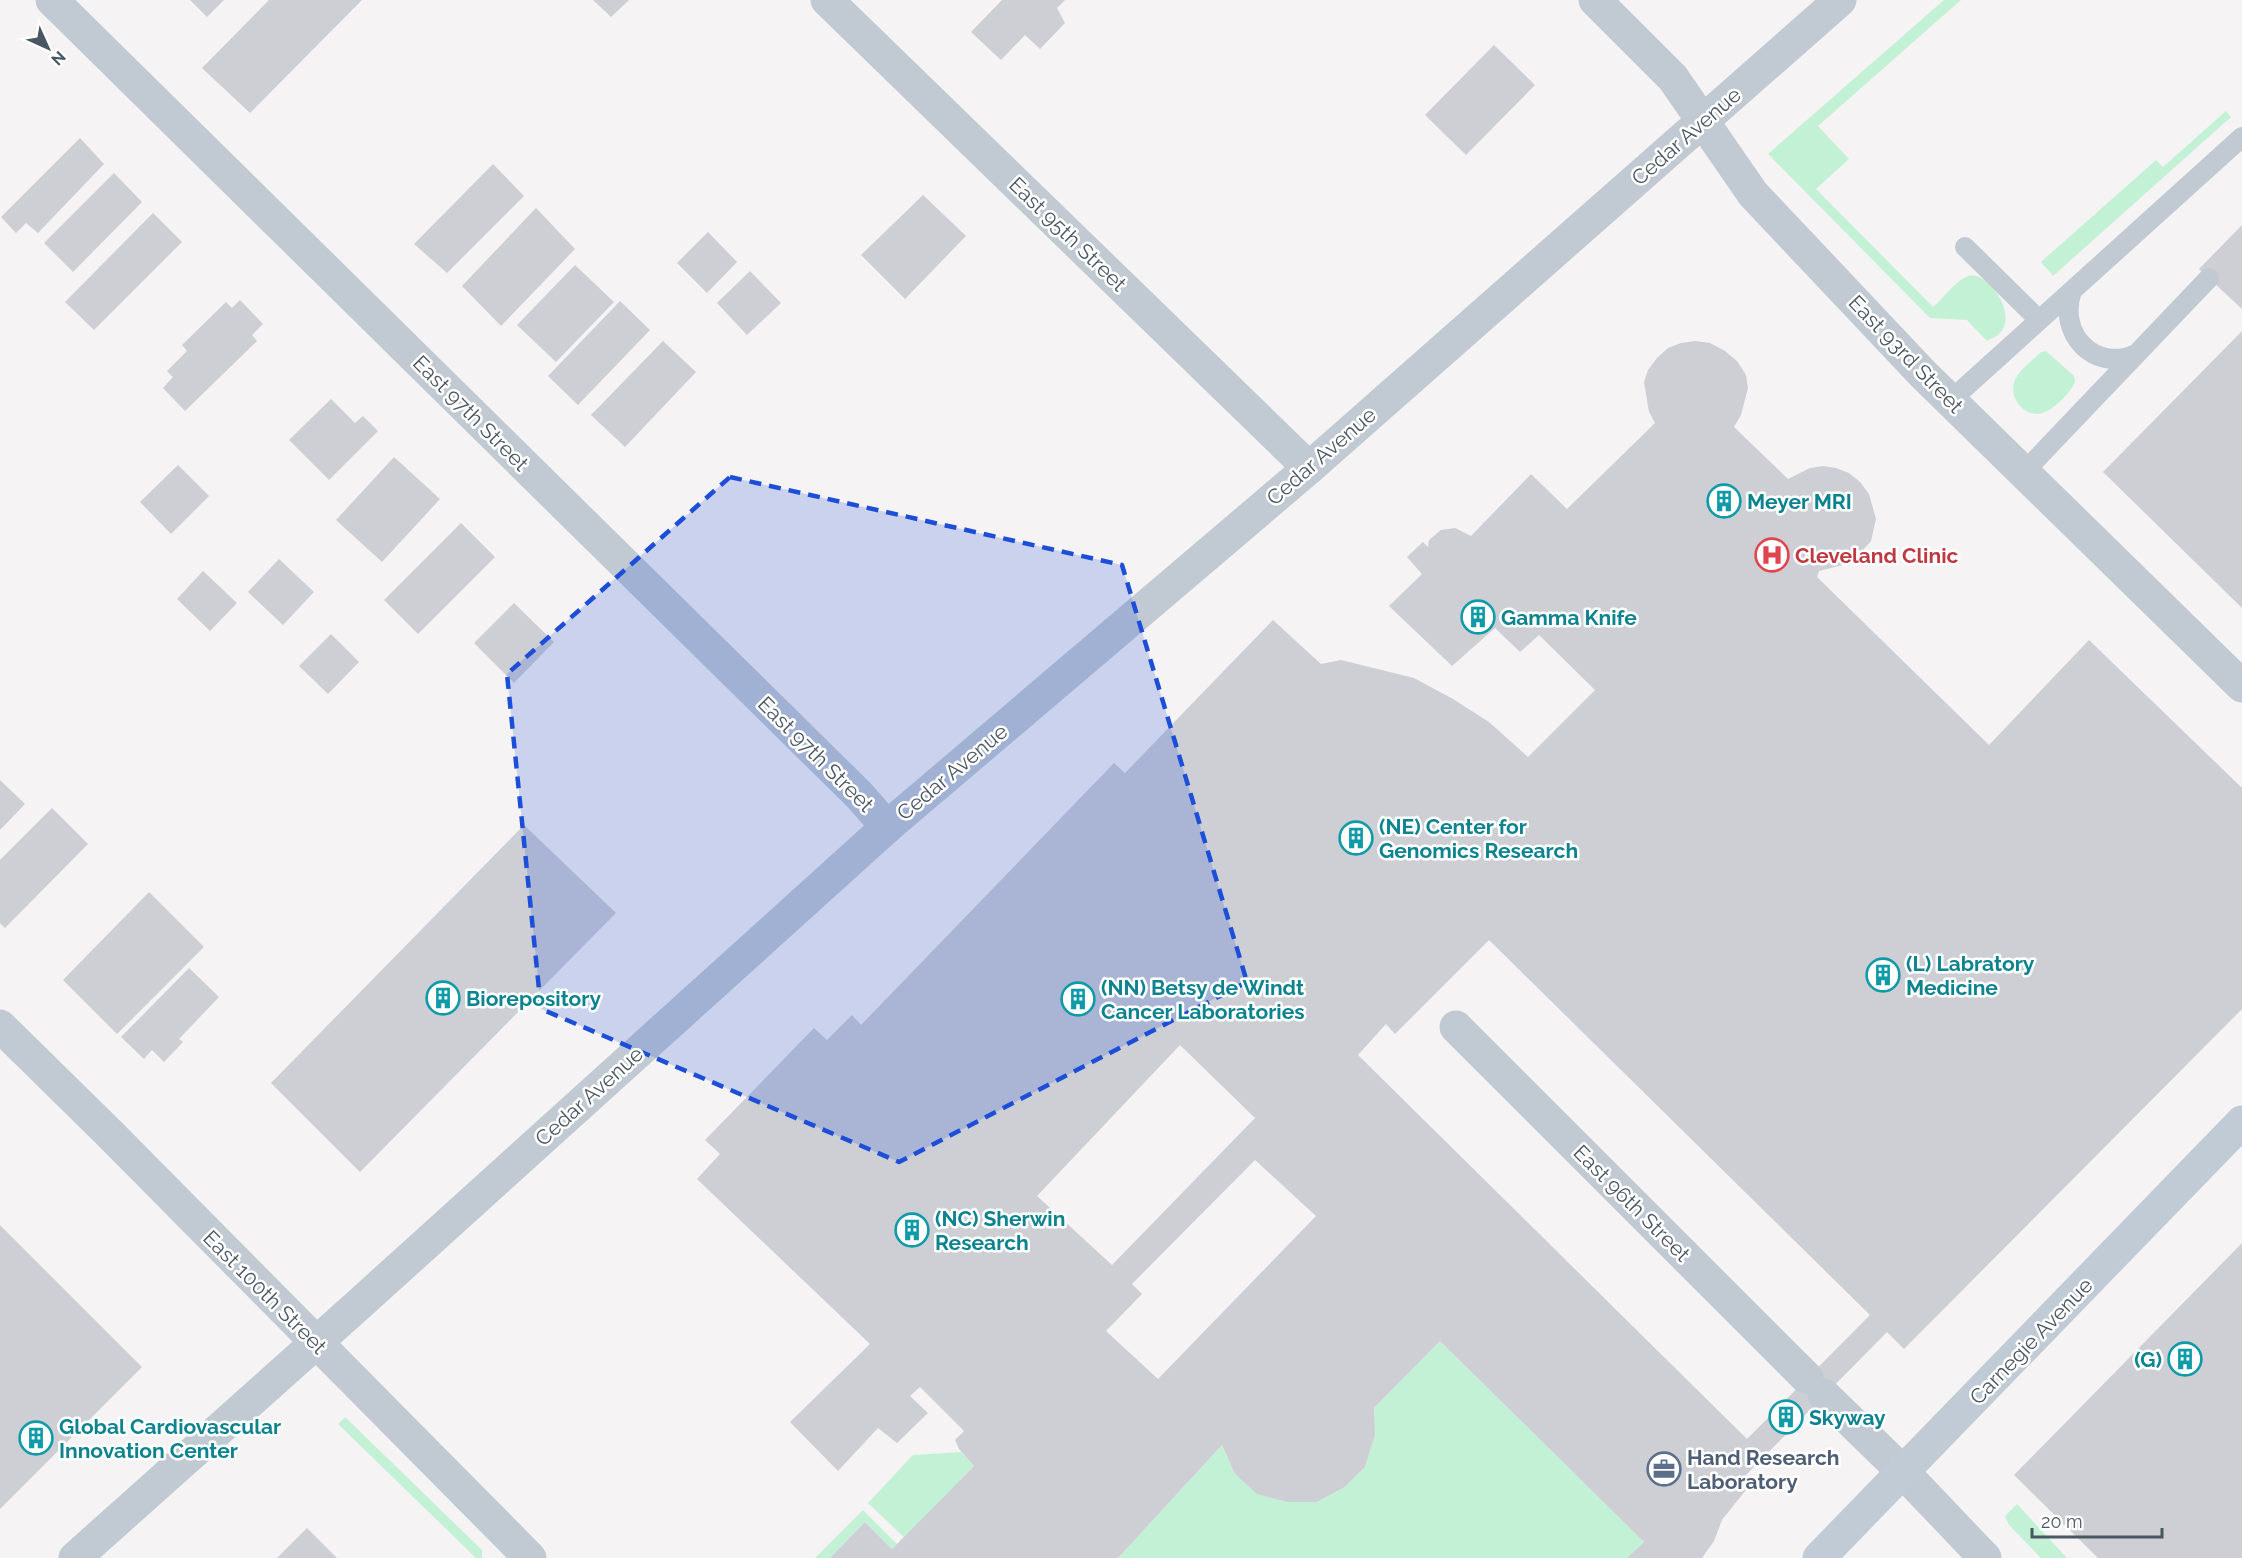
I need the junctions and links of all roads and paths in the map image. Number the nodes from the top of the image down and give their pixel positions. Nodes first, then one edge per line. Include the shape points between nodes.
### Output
1 (52, 0) edge
2 (828, 0) edge
3 (1595, 0) edge
4 (1840, 0) edge
5 (1702, 123) junction
6 (2242, 137) edge
7 (1965, 247) dead end
8 (2209, 278) dead end
9 (2072, 291) junction
10 (2039, 320) junction
11 (2136, 354) junction
12 (1951, 400) junction
13 (1309, 468) junction
14 (2024, 472) junction
15 (2242, 686) edge
16 (887, 827) junction
17 (0, 1026) edge
18 (1456, 1027) dead end
19 (2242, 1122) edge
20 (316, 1343) junction
21 (1903, 1472) junction
22 (75, 1558) edge
23 (530, 1558) edge
24 (1819, 1558) edge
25 (1985, 1558) edge

1 - 16 street, East 97th Street
2 - 13 street, East 95th Street
3 - 5 street, East 93rd Street via 1673,78
4 - 5 street, Cedar Avenue
5 - 12 street, East 93rd Street via 1753,194
5 - 13 street, Cedar Avenue
6 - 9 lane
7 - 10 lane
8 - 11 lane
9 - 10 lane
9 - 11 lane via 2068,316 2072,332 2082,345 2096,355 2112,359
10 - 12 lane
11 - 14 lane
12 - 14 street, East 93rd Street
13 - 16 street, Cedar Avenue
14 - 15 street, East 93rd Street
16 - 20 street, Cedar Avenue
17 - 20 street, East 100th Street
18 - 21 street, East 96th Street
19 - 21 main road, Carnegie Avenue
20 - 22 street, Cedar Avenue
20 - 23 street, East 100th Street
21 - 24 main road, Carnegie Avenue
21 - 25 street, East 96th Street

